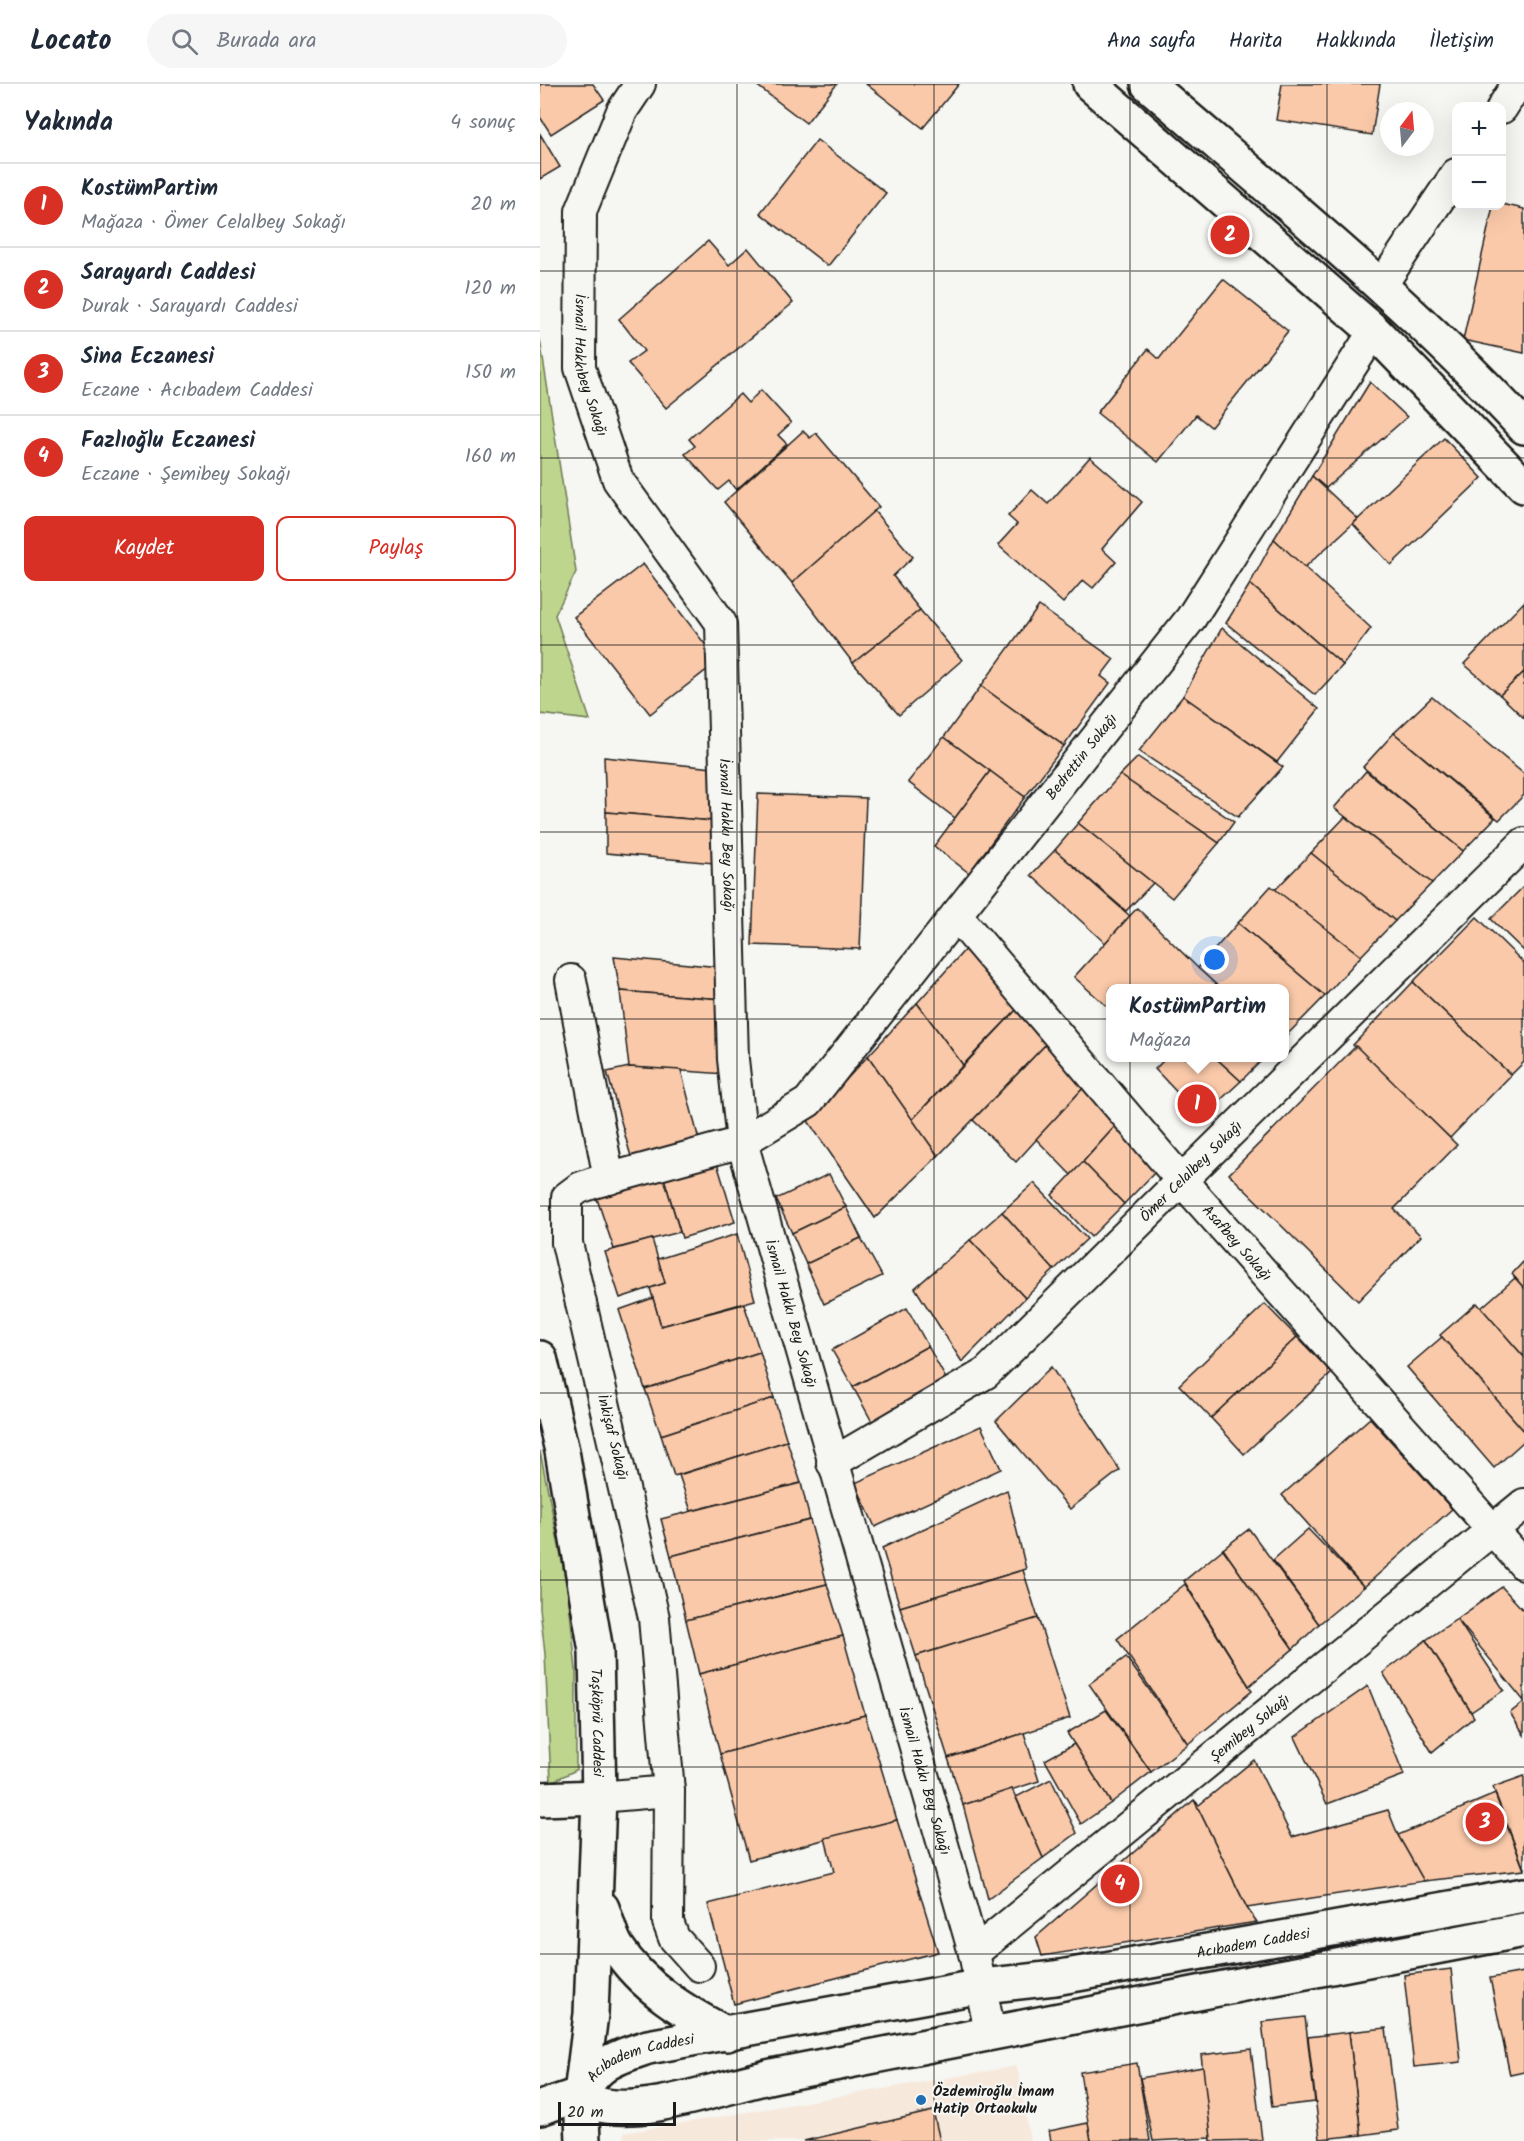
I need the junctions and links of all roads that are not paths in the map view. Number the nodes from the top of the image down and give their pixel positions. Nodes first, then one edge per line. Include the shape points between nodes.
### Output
1 (640, 84) edge
2 (1090, 84) edge
3 (1148, 84) edge
4 (1517, 84) edge
5 (1506, 102) edge
6 (1452, 180) edge
7 (1381, 286) junction
8 (1374, 331) junction
9 (1524, 427) edge
10 (1524, 486) edge
11 (721, 623) joint
12 (1524, 843) edge
13 (956, 915) junction
14 (572, 980) dead end
15 (742, 1142) junction
16 (609, 1179) junction
17 (1182, 1181) junction
18 (540, 1358) edge
19 (832, 1463) junction
20 (1524, 1503) edge
21 (1493, 1531) junction
22 (1524, 1565) edge
23 (669, 1791) junction
24 (599, 1797) junction
25 (540, 1799) edge
26 (596, 1891) junction
27 (1524, 1895) edge
28 (1524, 1930) edge
29 (974, 1953) junction
30 (699, 1966) dead end
31 (981, 1986) junction
32 (990, 2032) junction
33 (727, 2034) junction
34 (581, 2094) junction
35 (540, 2108) edge
36 (583, 2141) edge

1 - 11 street, İsmail Hakkıbey Sokağı via 622,111 581,212 580,368 618,480
2 - 8 main road
3 - 7 main road
4 - 5 street
6 - 7 street
7 - 9 main road via 1490,389
8 - 10 main road
8 - 13 street, Bedrettin Sokağı via 1191,618
11 - 15 street, İsmail Hakkı Bey Sokağı via 733,1059
12 - 17 street, Ömer Celalbey Sokağı
13 - 15 street, Bedrettin Sokağı via 808,1102
13 - 17 street, Asafbey Sokağı
14 - 16 street
15 - 16 street, İnkişaf Sokağı
15 - 19 street, İsmail Hakkı Bey Sokağı
16 - 23 street, İnkişaf Sokağı via 579,1188 567,1197 567,1243 654,1618
17 - 19 street, Ömer Celalbey Sokağı via 986,1373
17 - 21 street, Asafbey Sokağı
18 - 24 main road, Taşköprü Caddesi via 562,1451 596,1651
19 - 29 street, İsmail Hakkı Bey Sokağı
20 - 21 street, Şemibey Sokağı
21 - 22 street, Asafbey Sokağı
21 - 29 street, Şemibey Sokağı
23 - 24 street
23 - 30 street via 668,1922 674,1938
24 - 25 main road
24 - 26 main road, Taşköprü Caddesi
26 - 33 main road via 616,1946 630,1965 687,2014
26 - 34 main road, Taşköprü Caddesi via 591,2014
27 - 31 main road, Acıbadem Caddesi via 1055,1978
28 - 32 main road, Acıbadem Caddesi
29 - 31 street, İsmail Hakkı Bey Sokağı
31 - 32 street
31 - 33 main road, Acıbadem Caddesi
32 - 34 main road, Acıbadem Caddesi via 647,2104 595,2104
33 - 34 main road, Acıbadem Caddesi via 648,2047 620,2056 598,2068
34 - 35 main road
34 - 36 main road, Taşköprü Caddesi

